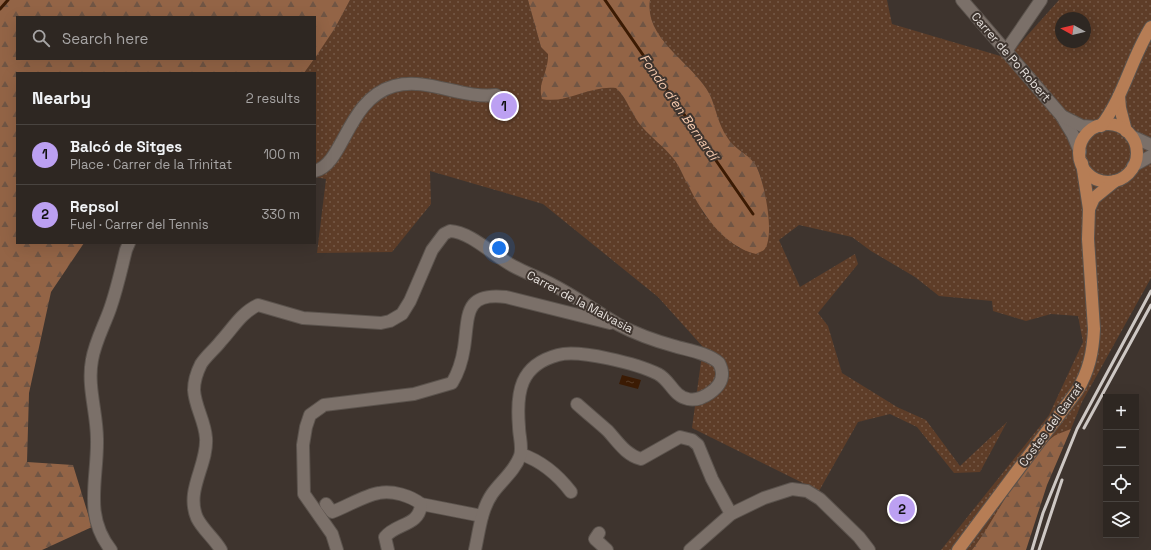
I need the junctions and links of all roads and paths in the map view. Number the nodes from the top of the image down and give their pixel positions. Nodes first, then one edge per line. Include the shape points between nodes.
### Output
1 (962, 0) edge
2 (1041, 0) edge
3 (1151, 27) edge
4 (1006, 51) junction
5 (496, 96) dead end
6 (1119, 96) junction
7 (1061, 115) junction
8 (1098, 126) junction
9 (1128, 133) junction
10 (1151, 146) edge
11 (1151, 156) edge
12 (1081, 158) junction
13 (1133, 166) junction
14 (316, 170) edge
15 (1115, 181) junction
16 (1089, 209) junction
17 (129, 244) edge
18 (622, 326) junction
19 (577, 404) dead end
20 (521, 454) junction
21 (571, 492) dead end
22 (326, 504) dead end
23 (421, 504) junction
24 (731, 514) junction
25 (482, 516) junction
26 (599, 533) dead end
27 (111, 550) edge
28 (221, 550) edge
29 (337, 550) edge
30 (388, 550) edge
31 (475, 550) edge
32 (606, 550) edge
33 (690, 550) edge
34 (869, 550) edge
35 (958, 550) edge

1 - 4 street, Carrer de Po Robert
2 - 4 street
3 - 6 main road via 1135,56
4 - 7 street, Carrer de Po Robert
5 - 14 street via 470,95 416,84 387,88 364,105 355,116 331,160
6 - 8 main road
6 - 9 main road
7 - 8 street, Carrer de Po Robert via 1082,126
7 - 12 street, Carrer de Po Robert via 1073,135
8 - 9 main road via 1114,125
8 - 12 main road via 1084,138
9 - 10 street
9 - 13 main road via 1137,151
11 - 13 street
12 - 15 main road via 1088,174 1095,179
12 - 16 main road, Costes del Garraf
13 - 15 main road via 1126,176
15 - 16 main road via 1094,198
16 - 35 main road, Costes del Garraf via 1088,239 1094,329 1088,369 1077,391
17 - 27 street via 110,310 94,350 91,375 97,437 92,500 97,524
18 - 20 street, Carrer de la Malvasia via 708,357 719,364 721,380 706,396 696,400 679,396 667,380 658,374 614,360 560,354 532,368 520,388 518,400
18 - 28 street, Carrer de la Malvasia via 554,285 513,266 464,234 450,231 444,234 432,250 410,301 396,319 381,323 303,318 258,305 250,309 201,364 194,390 206,438 204,457 194,491 194,504 197,518
18 - 29 street via 489,295 470,309 464,350 458,373 452,383 414,394 324,405 317,410 310,416 303,445 304,494 332,534
19 - 24 street via 635,458 641,459 680,437 692,440 698,445 712,479
20 - 21 street via 536,459
20 - 25 street via 517,463 491,495
22 - 23 street via 332,512 380,492 409,497
23 - 25 street
23 - 30 street via 416,518 389,532 385,537
24 - 33 street
24 - 34 street via 778,493 792,489 807,490 834,511
25 - 31 street
26 - 32 street via 595,539

